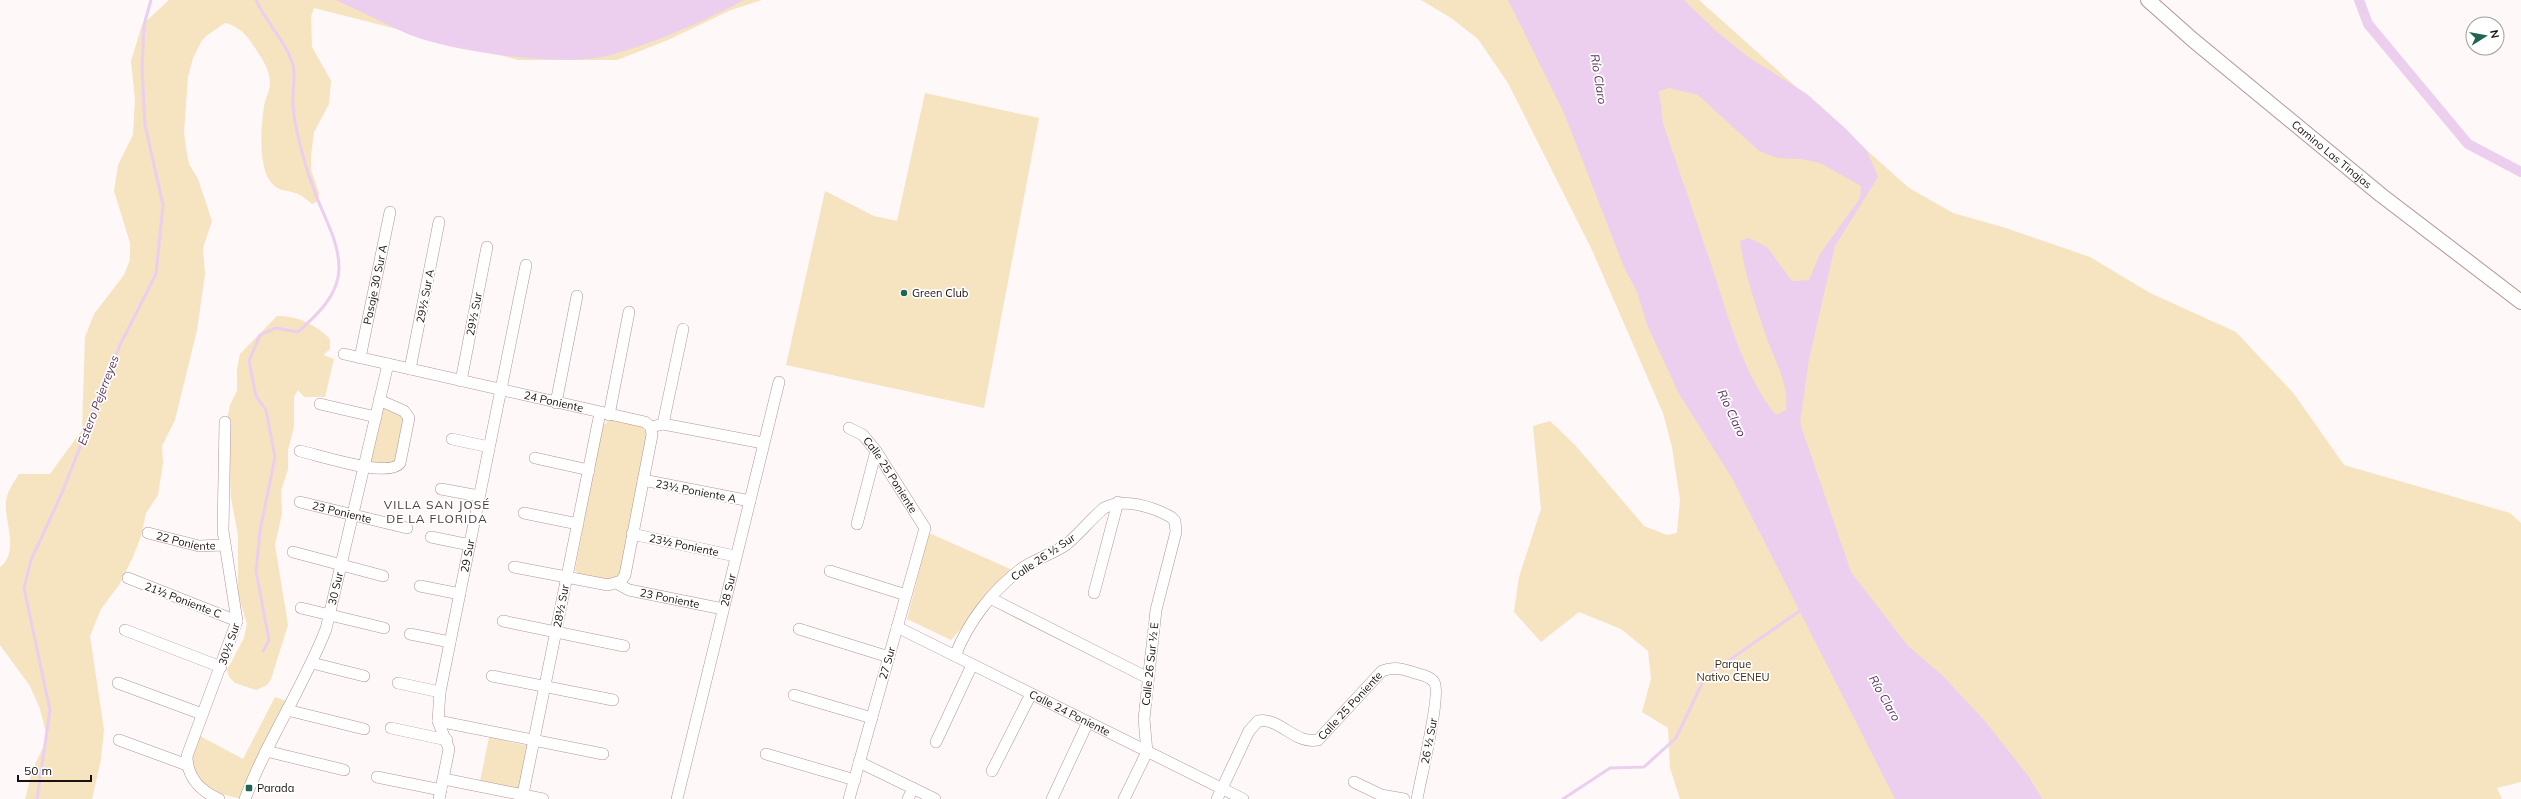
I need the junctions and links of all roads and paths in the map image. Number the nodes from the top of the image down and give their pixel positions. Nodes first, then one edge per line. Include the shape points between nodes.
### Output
1 (2148, 0) edge
2 (390, 212) dead end
3 (439, 222) dead end
4 (487, 247) dead end
5 (526, 265) dead end
6 (577, 296) dead end
7 (2521, 302) edge
8 (629, 312) dead end
9 (683, 329) dead end
10 (344, 354) dead end
11 (360, 358) junction
12 (388, 364) junction
13 (410, 369) junction
14 (461, 381) junction
15 (779, 382) dead end
16 (502, 390) junction
17 (380, 400) junction
18 (556, 403) junction
19 (320, 404) dead end
20 (605, 414) junction
21 (376, 417) junction
22 (225, 422) dead end
23 (664, 424) junction
24 (651, 427) junction
25 (849, 428) dead end
26 (452, 439) dead end
27 (763, 443) junction
28 (489, 447) junction
29 (300, 451) dead end
30 (876, 451) junction
31 (535, 458) dead end
32 (364, 467) junction
33 (589, 470) junction
34 (643, 480) junction
35 (441, 489) dead end
36 (479, 496) junction
37 (750, 501) junction
38 (300, 502) dead end
39 (1114, 503) junction
40 (524, 513) dead end
41 (353, 515) junction
42 (578, 524) junction
43 (857, 524) dead end
44 (407, 528) dead end
45 (925, 528) joint
46 (148, 533) dead end
47 (632, 534) junction
48 (431, 537) dead end
49 (224, 545) junction
50 (470, 545) junction
51 (293, 552) dead end
52 (735, 556) junction
53 (341, 565) junction
54 (514, 567) dead end
55 (830, 571) dead end
56 (383, 576) dead end
57 (567, 577) junction
58 (128, 578) dead end
59 (618, 584) junction
60 (420, 586) dead end
61 (1094, 593) dead end
62 (460, 594) junction
63 (906, 595) junction
64 (990, 598) junction
65 (301, 608) dead end
66 (723, 609) junction
67 (330, 615) junction
68 (237, 621) junction
69 (503, 621) dead end
70 (897, 627) junction
71 (384, 628) dead end
72 (799, 629) dead end
73 (125, 630) dead end
74 (556, 632) junction
75 (410, 634) dead end
76 (450, 642) junction
77 (624, 646) dead end
78 (955, 656) junction
79 (889, 657) junction
80 (312, 663) junction
81 (972, 665) junction
82 (221, 667) junction
83 (364, 676) dead end
84 (492, 676) dead end
85 (1148, 678) junction
86 (1435, 682) joint
87 (118, 683) dead end
88 (398, 683) dead end
89 (545, 686) junction
90 (440, 692) junction
91 (1031, 694) junction
92 (794, 695) dead end
93 (613, 700) dead end
94 (287, 710) junction
95 (202, 714) junction
96 (872, 718) junction
97 (438, 721) junction
98 (1088, 722) junction
99 (391, 728) dead end
100 (364, 729) dead end
101 (120, 740) dead end
102 (447, 740) junction
103 (534, 740) junction
104 (936, 742) dead end
105 (266, 751) junction
106 (1147, 752) junction
107 (603, 754) dead end
108 (766, 754) dead end
109 (859, 762) junction
110 (187, 765) junction
111 (344, 770) dead end
112 (992, 771) dead end
113 (377, 777) dead end
114 (855, 780) junction
115 (1354, 782) dead end
116 (913, 788) junction
117 (1222, 788) junction
118 (442, 790) edge
119 (523, 797) edge
120 (247, 798) edge
121 (219, 799) edge
122 (543, 799) edge
123 (677, 799) edge
124 (849, 799) edge
125 (908, 799) edge
126 (935, 799) edge
127 (1052, 799) edge
128 (1124, 799) edge
129 (1217, 799) edge
130 (1243, 799) edge
131 (1404, 799) edge
132 (1417, 799) edge

1 - 7 street, Camino Las Tinajas via 2381,195
2 - 11 street, Pasaje 30 Sur A
3 - 13 street, 29½ Sur A
4 - 14 street, 29½ Sur
5 - 16 street, 29 Sur
6 - 18 street
8 - 20 street, 28½ Sur
9 - 23 street
10 - 11 street, 24 Poniente
11 - 12 street, 24 Poniente
12 - 13 street, 24 Poniente
12 - 17 street, 30 Sur
13 - 14 street, 24 Poniente
14 - 16 street, 24 Poniente
15 - 27 street, 28 Sur
16 - 18 street, 24 Poniente
16 - 28 street, 29 Sur
17 - 21 street, 30 Sur
17 - 32 street via 404,411 408,416 400,463 391,469
18 - 20 street, 24 Poniente
19 - 21 street
20 - 24 street, 24 Poniente via 647,423
20 - 33 street, 28½ Sur
21 - 32 street, 30 Sur
22 - 49 street, 30½ Sur
23 - 24 street
23 - 27 street
24 - 34 street via 652,435
25 - 30 street, Calle 25 Poniente via 863,435
26 - 28 street
27 - 37 street, 28 Sur
28 - 36 street, 29 Sur
29 - 32 street
30 - 43 street
30 - 45 street, Calle 25 Poniente
31 - 33 street
32 - 41 street, 30 Sur
33 - 42 street, 28½ Sur
34 - 37 street, 23½ Poniente A
34 - 47 street
35 - 36 street
36 - 50 street, 29 Sur
37 - 52 street, 28 Sur
38 - 41 street, 23 Poniente
39 - 61 street
39 - 64 street, Calle 26 ½ Sur via 1066,544 1022,569
39 - 85 street, Calle 26 Sur ½ E via 1166,514 1177,526 1156,610
40 - 42 street
41 - 44 street, 23 Poniente
41 - 53 street, 30 Sur
42 - 57 street, 28½ Sur
45 - 63 street, 27 Sur
46 - 49 street, 22 Poniente via 199,546
47 - 52 street, 23½ Poniente
47 - 59 street via 624,575
48 - 50 street
49 - 68 street, 30½ Sur
50 - 62 street, 29 Sur
51 - 53 street
52 - 66 street, 28 Sur
53 - 56 street
53 - 67 street, 30 Sur
54 - 57 street, 23 Poniente
55 - 63 street
57 - 59 street, 23 Poniente via 608,585
57 - 74 street, 28½ Sur
58 - 68 street, 21½ Poniente C
59 - 66 street, 23 Poniente via 629,590
60 - 62 street
62 - 76 street, 29 Sur
63 - 70 street, 27 Sur
64 - 78 street, Calle 26 ½ Sur via 971,624
64 - 85 street
65 - 67 street
66 - 123 street, 28 Sur
67 - 71 street
67 - 80 street, 30 Sur
68 - 82 street, 30½ Sur
69 - 74 street
70 - 78 street, Calle 24 Poniente
70 - 79 street, 27 Sur
72 - 79 street
73 - 82 street
74 - 77 street
74 - 89 street, 28½ Sur
75 - 76 street
76 - 90 street, 29 Sur
78 - 81 street, Calle 24 Poniente
79 - 96 street, 27 Sur
80 - 83 street
80 - 94 street, 30 Sur
81 - 91 street, Calle 24 Poniente
81 - 104 street
82 - 95 street, 30½ Sur
84 - 89 street
85 - 106 street, Calle 26 Sur ½ E via 1144,719
86 - 117 street, Calle 25 Poniente via 1398,668 1382,671 1324,735 1310,741 1269,721 1258,721 1249,730
86 - 132 street, 26 ½ Sur via 1435,706
87 - 95 street
88 - 90 street
89 - 93 street
89 - 103 street, 28½ Sur
90 - 97 street, 29 Sur
91 - 98 street, Calle 24 Poniente
91 - 112 street
92 - 96 street
94 - 100 street
94 - 105 street, 30 Sur
95 - 110 street, 30½ Sur via 187,756
96 - 109 street, 27 Sur
97 - 102 street, 29 Sur
97 - 103 street
98 - 106 street, Calle 24 Poniente
98 - 127 street
99 - 102 street
101 - 110 street
102 - 118 street, 29 Sur via 449,749
103 - 107 street
103 - 119 street, 28½ Sur
105 - 111 street
105 - 120 street, 30 Sur
106 - 117 street, Calle 24 Poniente
106 - 128 street
108 - 114 street
109 - 114 street, 27 Sur
109 - 116 street
110 - 121 street via 196,784
113 - 118 street
114 - 124 street, 27 Sur
115 - 131 street via 1381,795
116 - 125 street
116 - 126 street
117 - 129 street
117 - 130 street, Calle 24 Poniente
118 - 119 street
119 - 122 street

